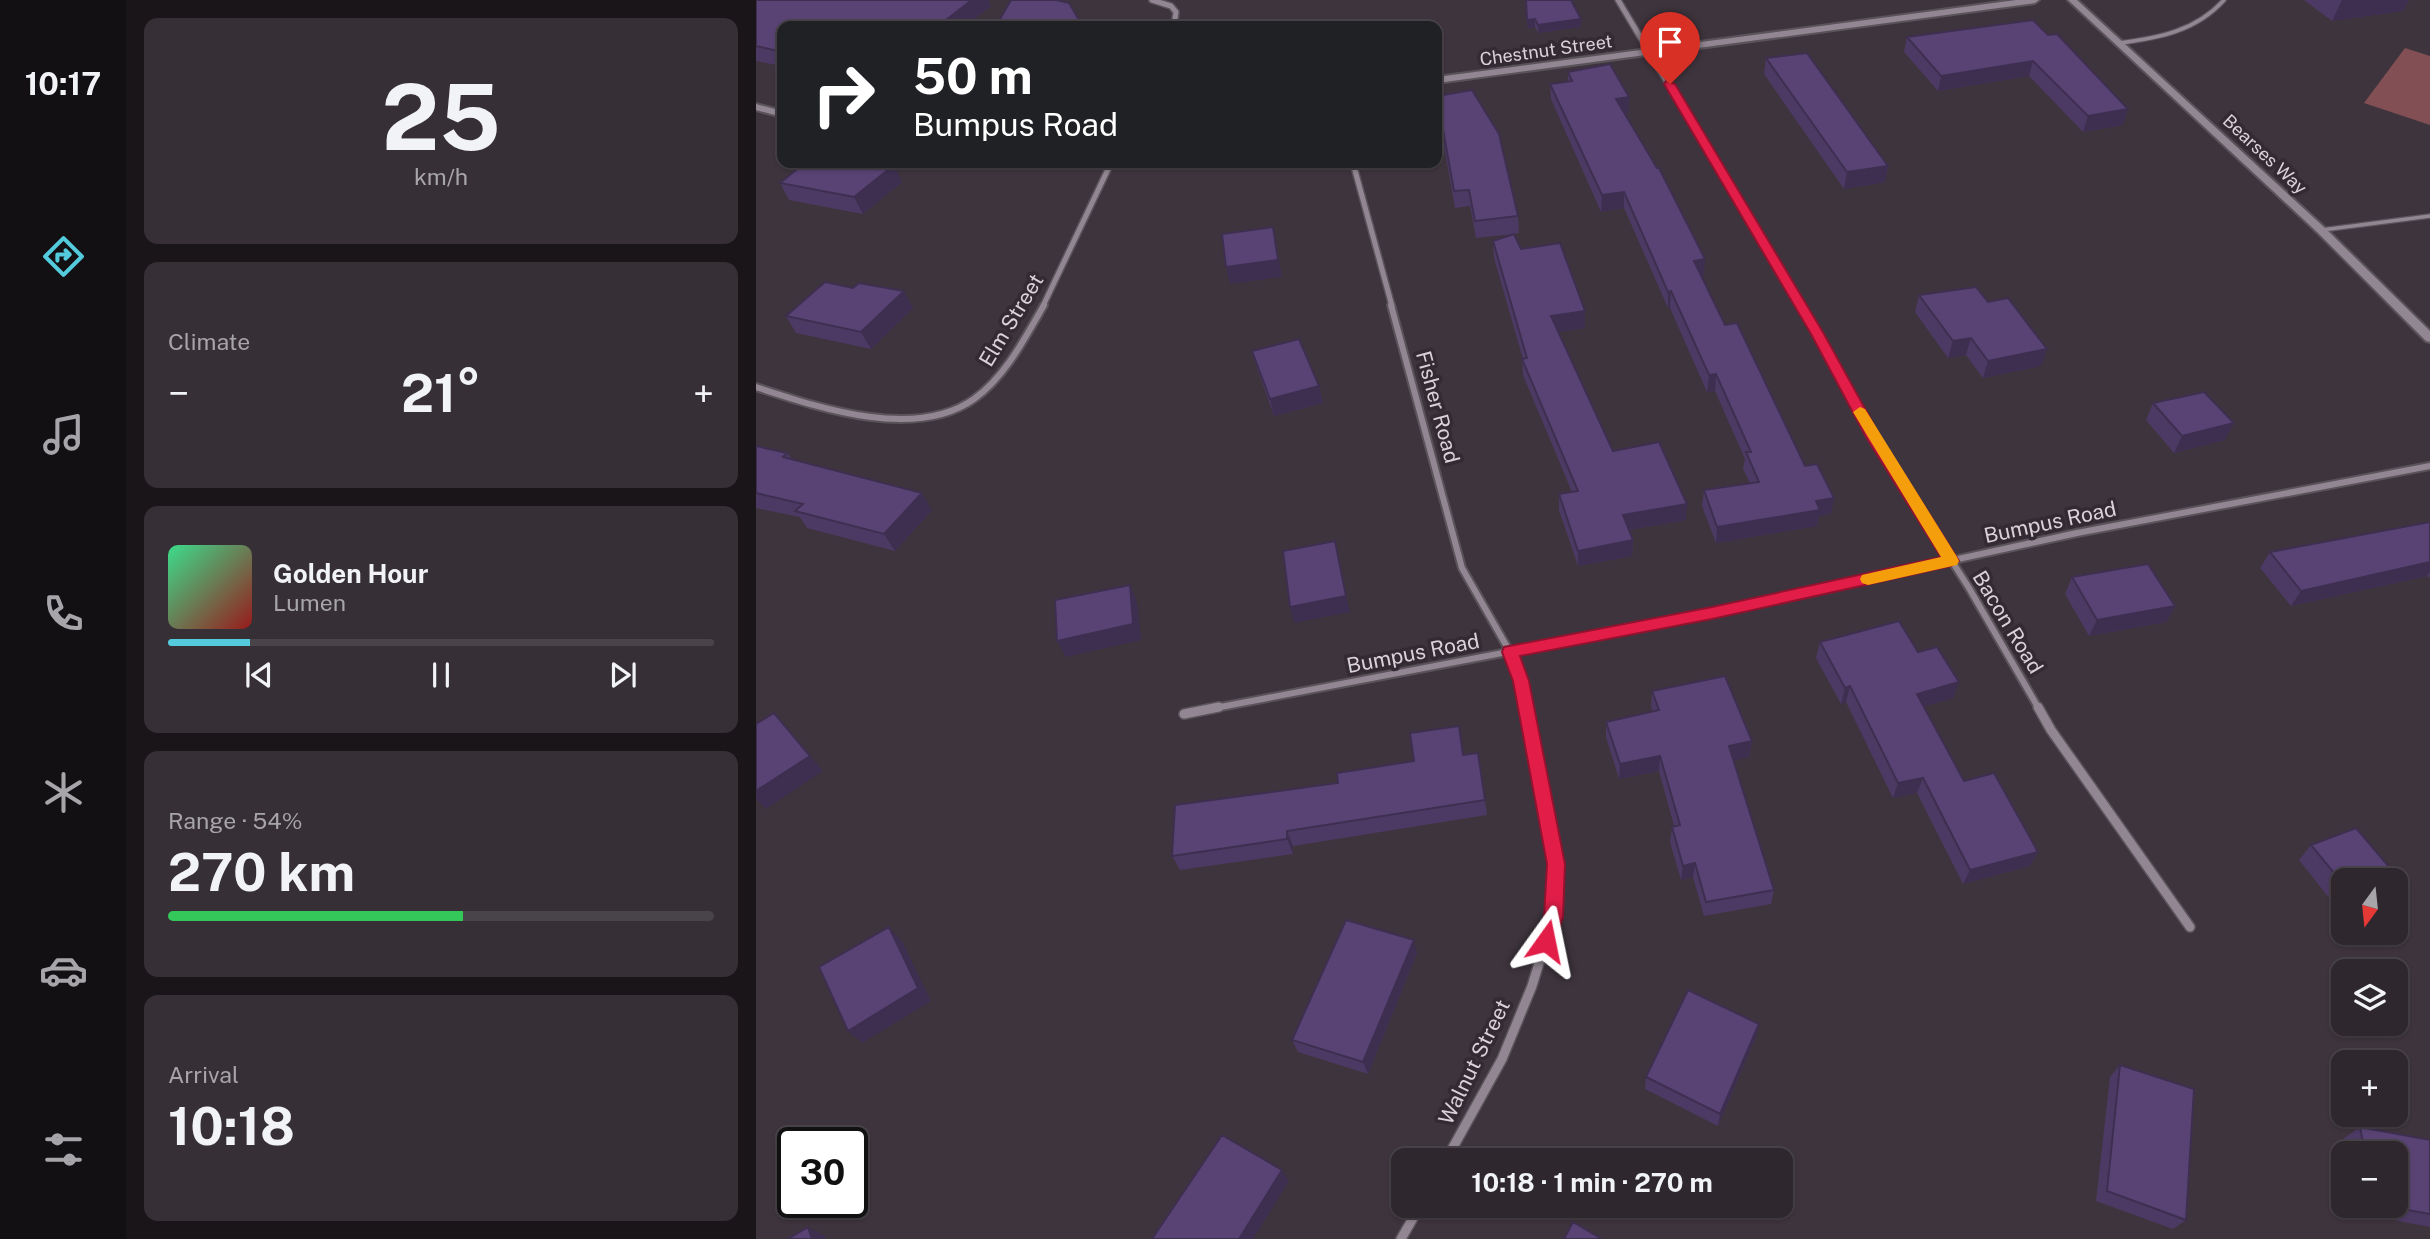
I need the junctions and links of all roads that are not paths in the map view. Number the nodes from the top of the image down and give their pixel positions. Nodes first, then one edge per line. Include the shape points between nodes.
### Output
1 (1152, 0) edge
2 (1618, 0) edge
3 (2035, 0) edge
4 (2072, 0) edge
5 (2224, 0) edge
6 (1175, 21) edge
7 (2119, 43) junction
8 (1650, 52) junction
9 (1442, 79) edge
10 (756, 107) edge
11 (777, 113) edge
12 (1109, 168) edge
13 (1354, 168) edge
14 (2430, 216) edge
15 (2321, 230) junction
16 (2430, 338) edge
17 (756, 387) edge
18 (2430, 466) edge
19 (1951, 561) junction
20 (1510, 652) junction
21 (1184, 714) dead end
22 (2190, 927) dead end
23 (1453, 1148) edge
24 (1413, 1218) edge
25 (1401, 1239) edge

1 - 6 street via 1171,6
2 - 8 street, Bacon Road
3 - 8 street, Chestnut Street
4 - 7 street, Bearses Way
5 - 7 lane via 2190,27 2165,37
7 - 15 street, Bearses Way
8 - 9 street, Chestnut Street
8 - 19 street, Bacon Road via 1818,334 1873,437
10 - 11 street
12 - 17 street, Elm Street via 1008,364 972,400 943,412 888,418 806,404
13 - 20 street, Fisher Road via 1462,568
14 - 15 lane
15 - 16 street, Bearses Way
18 - 19 street, Bumpus Road
19 - 20 street, Bumpus Road
19 - 22 street, Bacon Road via 2052,730
20 - 21 street, Bumpus Road
20 - 23 street, Walnut Street via 1521,681 1556,864 1553,917 1532,986 1502,1059
24 - 25 street

